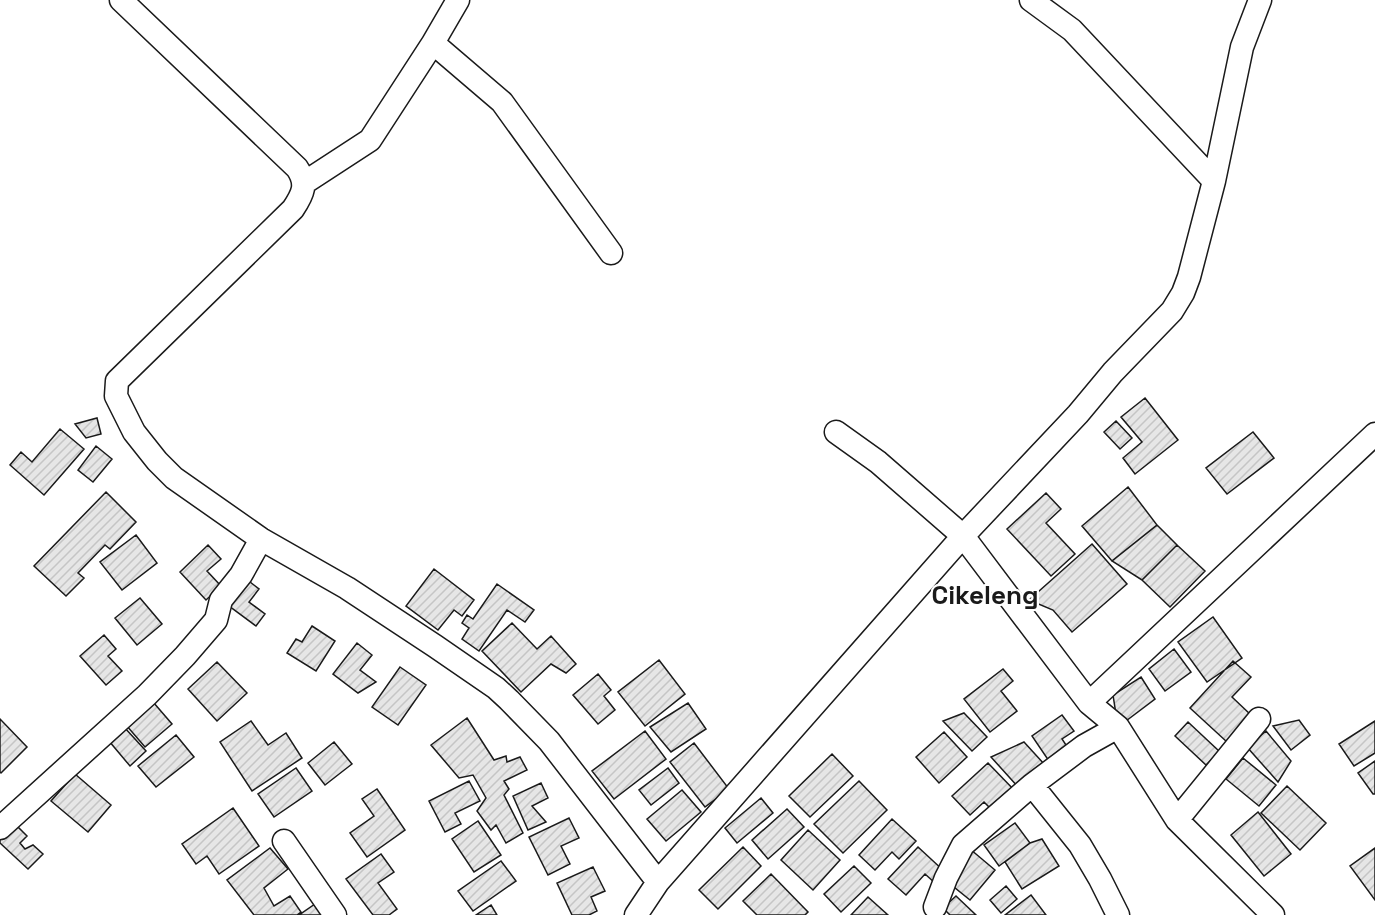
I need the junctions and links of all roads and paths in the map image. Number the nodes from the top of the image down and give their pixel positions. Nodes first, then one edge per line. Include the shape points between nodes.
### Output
1 (121, 0) edge
2 (458, 0) edge
3 (1031, 0) edge
4 (1260, 0) edge
5 (433, 43) junction
6 (1214, 181) junction
7 (304, 183) junction
8 (611, 253) dead end
9 (836, 432) dead end
10 (1375, 434) edge
11 (963, 536) junction
12 (261, 539) junction
13 (1089, 703) junction
14 (1259, 719) dead end
15 (1118, 728) junction
16 (1032, 785) junction
17 (1177, 820) junction
18 (0, 828) edge
19 (284, 841) dead end
20 (658, 882) junction
21 (935, 907) dead end
22 (335, 915) edge
23 (636, 915) edge
24 (1118, 915) edge
25 (1273, 915) edge

1 - 7 street via 297,168
2 - 5 street
3 - 6 street via 1072,30
4 - 6 street via 1242,47
5 - 7 street via 370,140
5 - 8 street via 502,102
6 - 11 street via 1189,277 1172,311
7 - 12 street via 293,209 123,374 115,388 134,432 157,461 174,478
9 - 11 street via 878,462
10 - 13 street
11 - 13 street
11 - 20 street
12 - 18 street via 221,600 216,620 185,656
12 - 20 street via 347,588 503,694 549,741
13 - 15 street
14 - 17 street
15 - 16 street via 1084,746
15 - 17 street
16 - 21 street via 963,845
16 - 24 street via 1080,845
17 - 25 street
19 - 22 street
20 - 23 street

